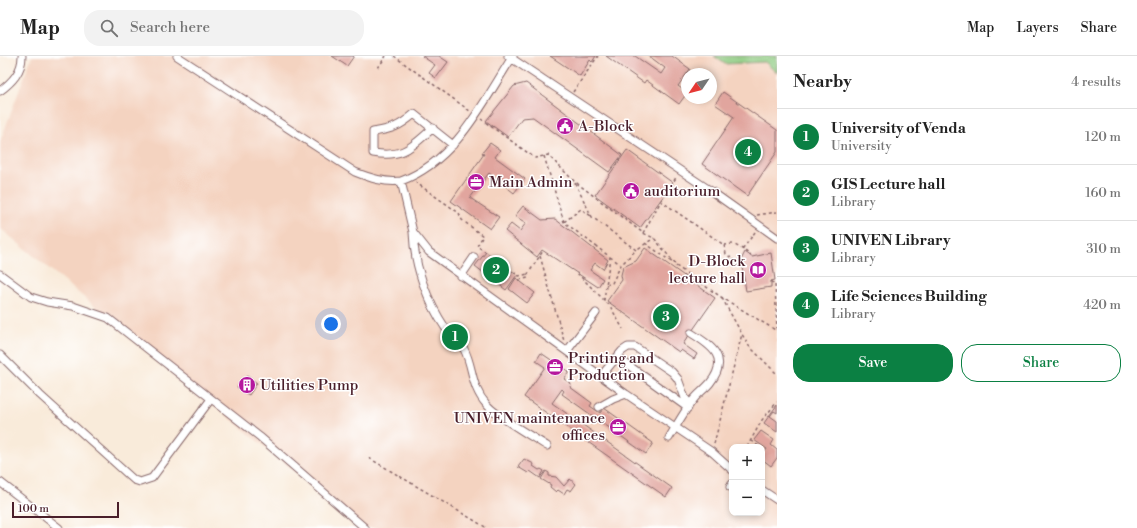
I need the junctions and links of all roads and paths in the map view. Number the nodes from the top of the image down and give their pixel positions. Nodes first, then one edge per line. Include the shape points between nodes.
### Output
1 (22, 56) edge
2 (177, 56) edge
3 (386, 56) edge
4 (394, 56) edge
5 (598, 56) edge
6 (511, 57) edge
7 (378, 68) dead end
8 (0, 91) edge
9 (569, 97) junction
10 (476, 115) junction
11 (433, 128) junction
12 (453, 145) junction
13 (544, 156) junction
14 (680, 171) junction
15 (409, 178) junction
16 (401, 181) junction
17 (574, 181) junction
18 (661, 201) junction
19 (777, 212) edge
20 (746, 216) junction
21 (592, 217) junction
22 (564, 222) junction
23 (760, 225) junction
24 (413, 232) junction
25 (643, 233) junction
26 (654, 238) junction
27 (777, 238) edge
28 (645, 243) junction
29 (724, 245) junction
30 (636, 250) junction
31 (543, 251) dead end
32 (747, 252) junction
33 (540, 256) junction
34 (474, 257) dead end
35 (610, 257) junction
36 (752, 257) dead end
37 (738, 263) dead end
38 (621, 265) junction
39 (676, 266) junction
40 (577, 273) dead end
41 (0, 274) edge
42 (528, 274) junction
43 (461, 276) junction
44 (519, 280) dead end
45 (771, 281) dead end
46 (606, 285) junction
47 (721, 297) junction
48 (604, 300) junction
49 (596, 313) dead end
50 (623, 329) dead end
51 (777, 331) edge
52 (691, 333) dead end
53 (742, 334) junction
54 (567, 351) junction
55 (0, 355) edge
56 (617, 357) junction
57 (777, 374) edge
58 (601, 376) junction
59 (626, 394) junction
60 (211, 399) junction
61 (777, 402) edge
62 (689, 406) junction
63 (599, 407) dead end
64 (676, 428) junction
65 (669, 438) dead end
66 (751, 441) junction
67 (749, 444) edge
68 (756, 444) edge
69 (547, 446) dead end
70 (712, 452) junction
71 (369, 458) dead end
72 (729, 467) edge
73 (0, 482) edge
74 (765, 492) edge
75 (777, 500) edge
76 (58, 528) edge
77 (365, 528) edge
78 (486, 528) edge

1 - 8 street via 22,64 16,78
2 - 16 street via 355,172 390,182
3 - 7 path
4 - 10 path
5 - 9 path
6 - 9 street
6 - 10 street
9 - 14 street
10 - 12 street
10 - 13 path via 534,158
11 - 11 street via 415,146 402,152 373,154 373,132 396,127 414,114
11 - 12 street
12 - 15 street
13 - 17 path via 548,155
13 - 22 path
14 - 18 path
14 - 20 street
15 - 16 street
15 - 42 path via 459,213 462,220 483,236 477,246 519,276
16 - 24 street
17 - 21 path
17 - 25 path
18 - 25 path
18 - 29 path
19 - 20 path
20 - 23 street
21 - 22 path via 581,208
21 - 30 path
22 - 35 path
23 - 27 street
23 - 32 path via 743,249
24 - 43 street via 429,252
24 - 69 street via 417,260 432,307 464,350 482,398 496,412
25 - 26 path
26 - 28 path
26 - 39 path
28 - 30 path
28 - 39 path
29 - 32 path via 734,244
29 - 37 path via 726,254
30 - 38 path
31 - 33 path
32 - 36 path
33 - 42 path
33 - 54 path
34 - 43 street
35 - 38 path
35 - 46 path
38 - 46 path via 612,283
39 - 47 path
40 - 48 path
41 - 60 street via 31,296 108,318
42 - 44 path via 528,278
43 - 54 street
45 - 51 path via 775,284
46 - 48 path
47 - 51 path
47 - 53 path
48 - 50 path
49 - 54 street
52 - 62 street via 708,344 717,354 719,364 712,380
53 - 57 path via 748,345
53 - 70 path
54 - 58 street
55 - 60 street via 51,406 134,480 140,482 152,478
56 - 58 street
56 - 62 street
56 - 62 street via 624,349 632,346 672,372 678,379
58 - 59 street
59 - 63 street
59 - 64 street
60 - 77 street
61 - 66 path via 762,420
62 - 64 street
64 - 65 street
64 - 70 street
66 - 67 path
66 - 68 path
70 - 72 street
71 - 78 path
73 - 76 street
74 - 75 street

